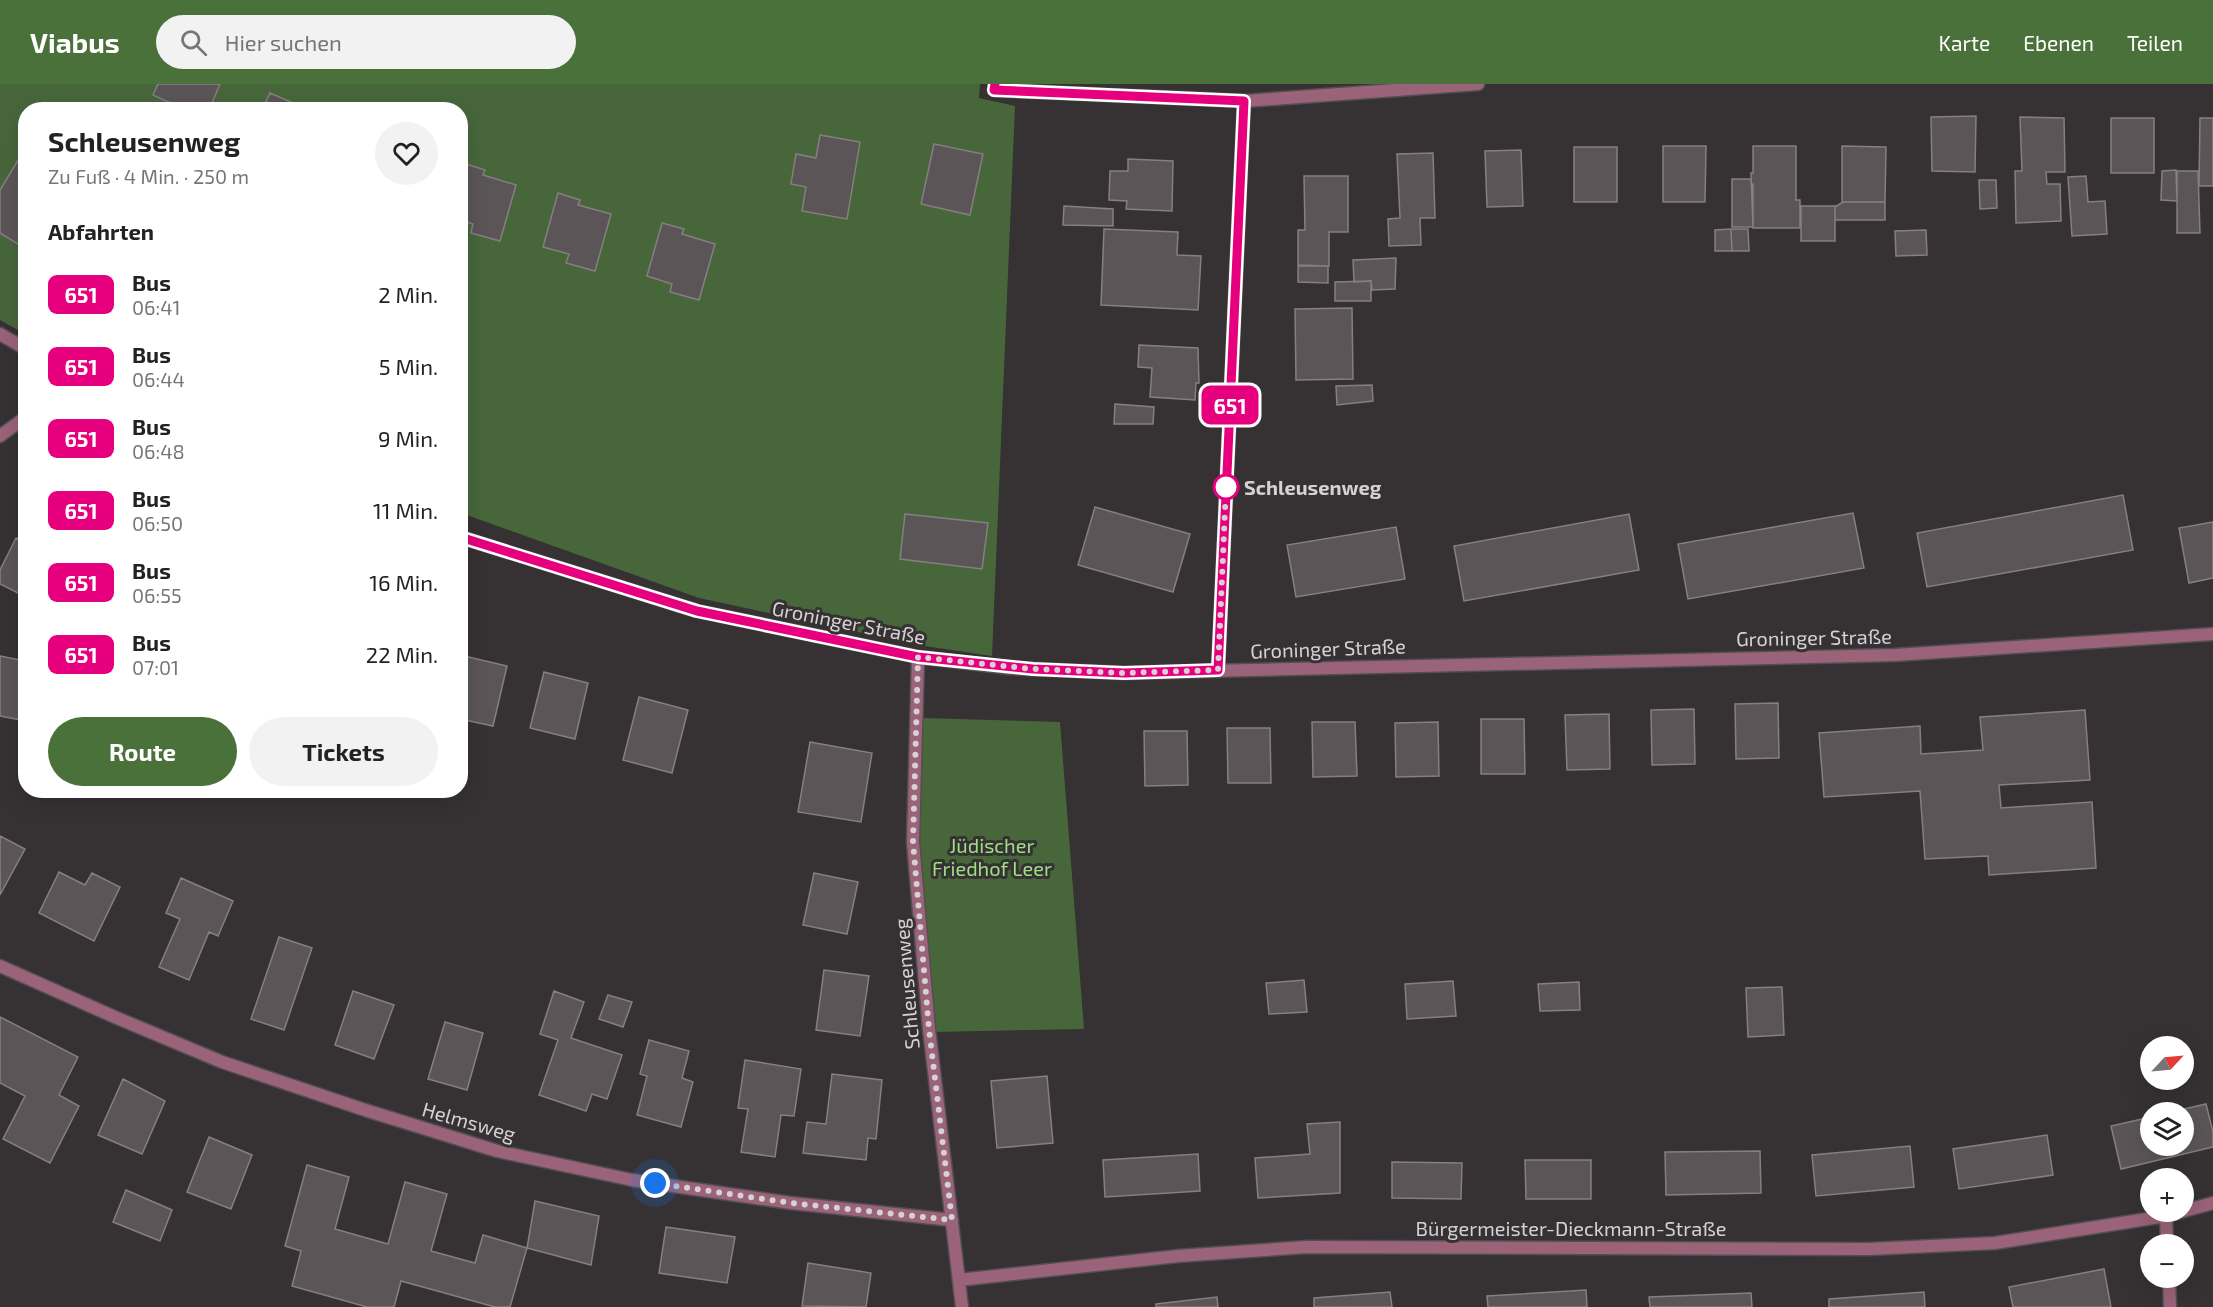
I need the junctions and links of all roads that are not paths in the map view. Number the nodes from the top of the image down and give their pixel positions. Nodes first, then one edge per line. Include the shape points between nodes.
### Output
1 (1478, 84) edge
2 (994, 87) edge
3 (1244, 101) junction
4 (0, 334) edge
5 (18, 344) edge
6 (18, 423) edge
7 (0, 436) edge
8 (468, 539) edge
9 (2213, 634) edge
10 (918, 657) junction
11 (1218, 670) junction
12 (0, 966) edge
13 (2213, 1203) edge
14 (2194, 1209) edge
15 (952, 1220) junction
16 (2140, 1220) edge
17 (959, 1280) junction
18 (2169, 1288) edge
19 (962, 1307) edge
20 (2170, 1307) edge

1 - 3 street
2 - 3 street
3 - 11 street
4 - 5 street
6 - 7 street
8 - 10 street, Groninger Straße via 697,611
9 - 11 street, Groninger Straße via 1895,656
10 - 11 street, Groninger Straße via 1033,669 1124,673
10 - 15 street, Schleusenweg via 913,842 929,1029
12 - 15 street, Helmsweg via 222,1062 496,1151 632,1180 791,1203
13 - 14 street, Bürgermeister-Dieckmann-Straße
15 - 17 street, Schleusenweg
16 - 17 street, Bürgermeister-Dieckmann-Straße via 1984,1243 1869,1249 1307,1247 1178,1256
17 - 19 street, Schleusenweg
18 - 20 street

